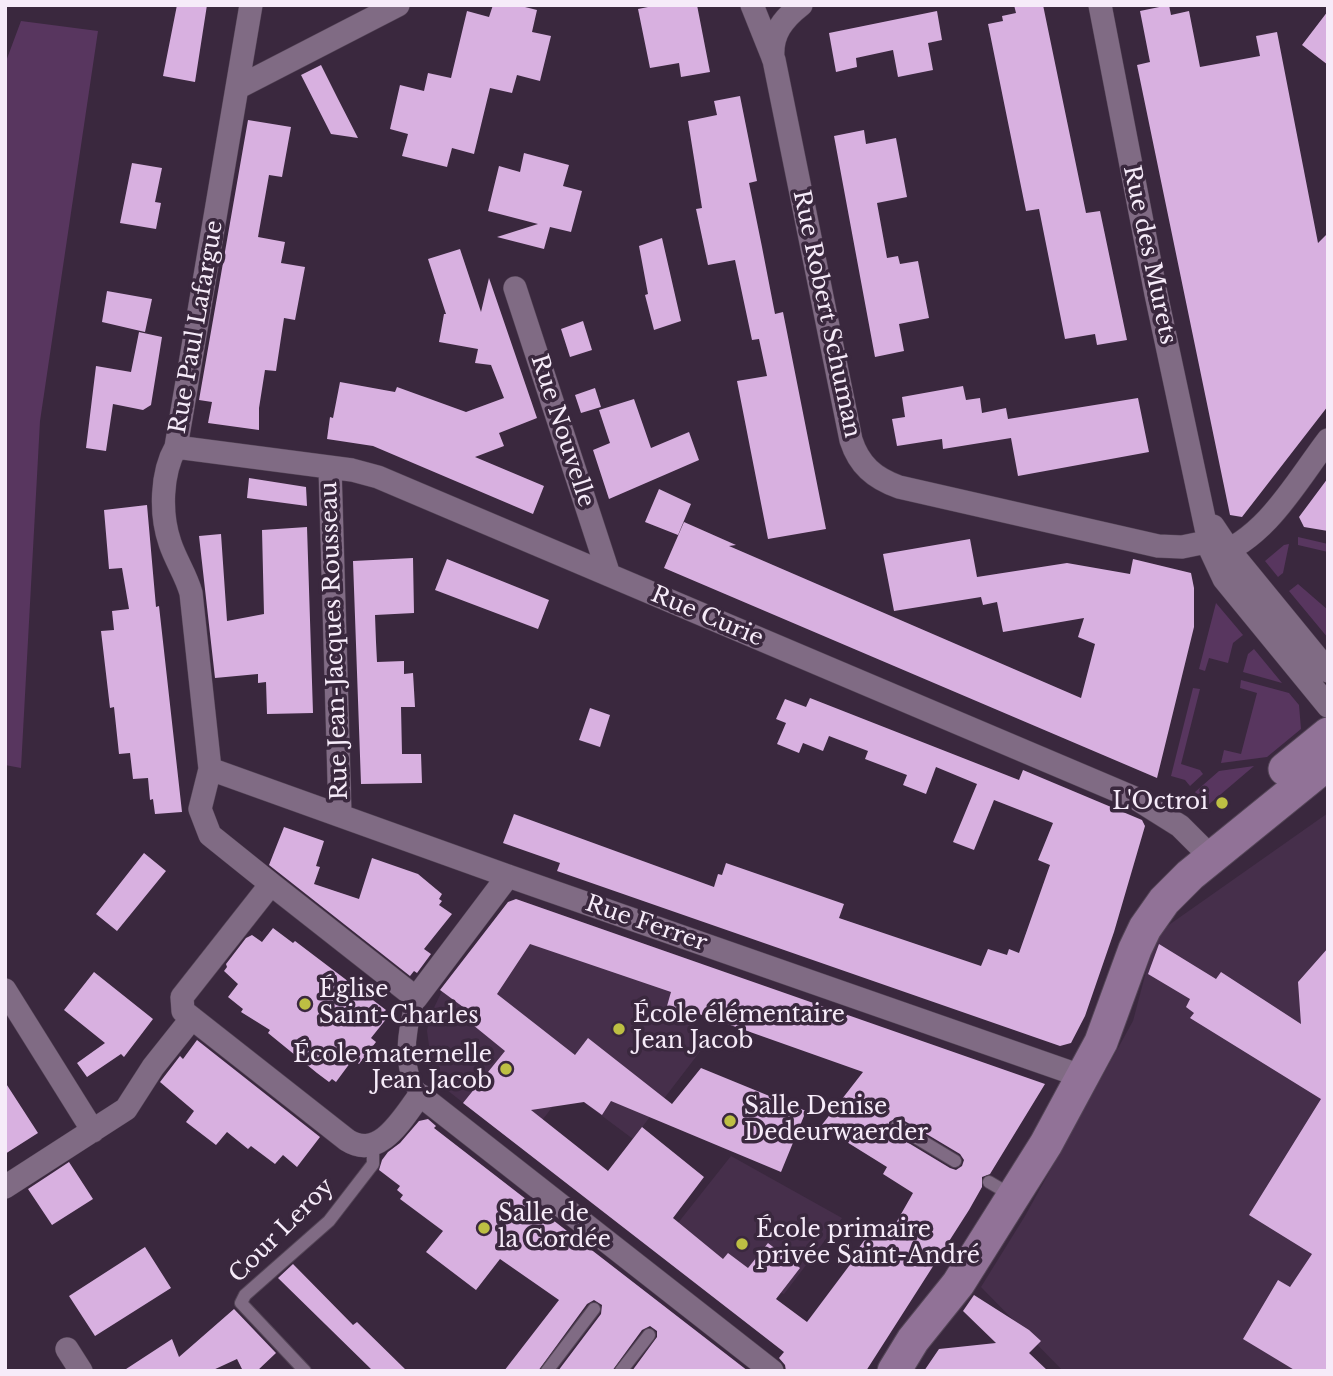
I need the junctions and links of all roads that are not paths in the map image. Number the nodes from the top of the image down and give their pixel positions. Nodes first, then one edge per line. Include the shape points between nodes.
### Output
1 (251, 5) edge
2 (398, 5) edge
3 (752, 5) edge
4 (801, 5) edge
5 (1100, 5) edge
6 (774, 60) junction
7 (237, 88) junction
8 (515, 288) dead end
9 (1328, 440) edge
10 (176, 447) junction
11 (330, 467) junction
12 (1218, 547) junction
13 (609, 575) junction
14 (1328, 671) edge
15 (1328, 706) edge
16 (1328, 734) edge
17 (1328, 763) edge
18 (210, 769) junction
19 (340, 814) junction
20 (1204, 849) junction
21 (508, 876) junction
22 (271, 884) junction
23 (5, 990) edge
24 (416, 998) junction
25 (192, 1018) junction
26 (1084, 1077) junction
27 (420, 1095) junction
28 (897, 1126) dead end
29 (93, 1131) junction
30 (373, 1145) junction
31 (955, 1161) dead end
32 (5, 1187) edge
33 (594, 1309) dead end
34 (649, 1335) dead end
35 (67, 1349) dead end
36 (81, 1371) edge
37 (304, 1371) edge
38 (547, 1371) edge
39 (621, 1371) edge
40 (772, 1371) edge
41 (894, 1371) edge

1 - 7 street, Rue Paul Lafargue
2 - 7 street
3 - 6 street, Rue Robert Schuman
4 - 6 street via 778,30
5 - 12 street, Rue des Murets via 1201,505
6 - 12 street, Rue Robert Schuman via 851,440 863,465 878,478 899,486 1158,546
7 - 10 street, Rue Paul Lafargue
8 - 13 street, Rue Nouvelle
9 - 12 street via 1260,528
10 - 11 street, Rue Curie
10 - 18 street, Rue Paul Lafargue via 165,470 166,531 191,593
11 - 13 street, Rue Curie via 378,477
11 - 19 street, Rue Jean-Jacques Rousseau
12 - 14 street, Rue des Murets
12 - 15 street, Rue des Murets via 1224,579
13 - 20 street, Rue Curie via 1137,799 1168,817
16 - 20 main road
17 - 20 main road
18 - 19 street, Rue Ferrer
18 - 22 street via 200,809 210,835
19 - 21 street, Rue Ferrer
20 - 26 main road via 1145,928
21 - 24 street
21 - 26 street, Rue Ferrer
22 - 24 street
22 - 25 street via 182,997 183,1011
23 - 29 street
24 - 27 street via 408,1060
25 - 29 street via 126,1109
25 - 30 street via 347,1140
26 - 41 main road via 1046,1144 1001,1189 958,1284
27 - 30 street via 388,1135
27 - 40 street via 628,1266
28 - 31 lane
29 - 32 street
30 - 37 lane, Cour Leroy via 373,1164 329,1221 245,1295 241,1304
33 - 38 lane
34 - 39 lane
35 - 36 street

